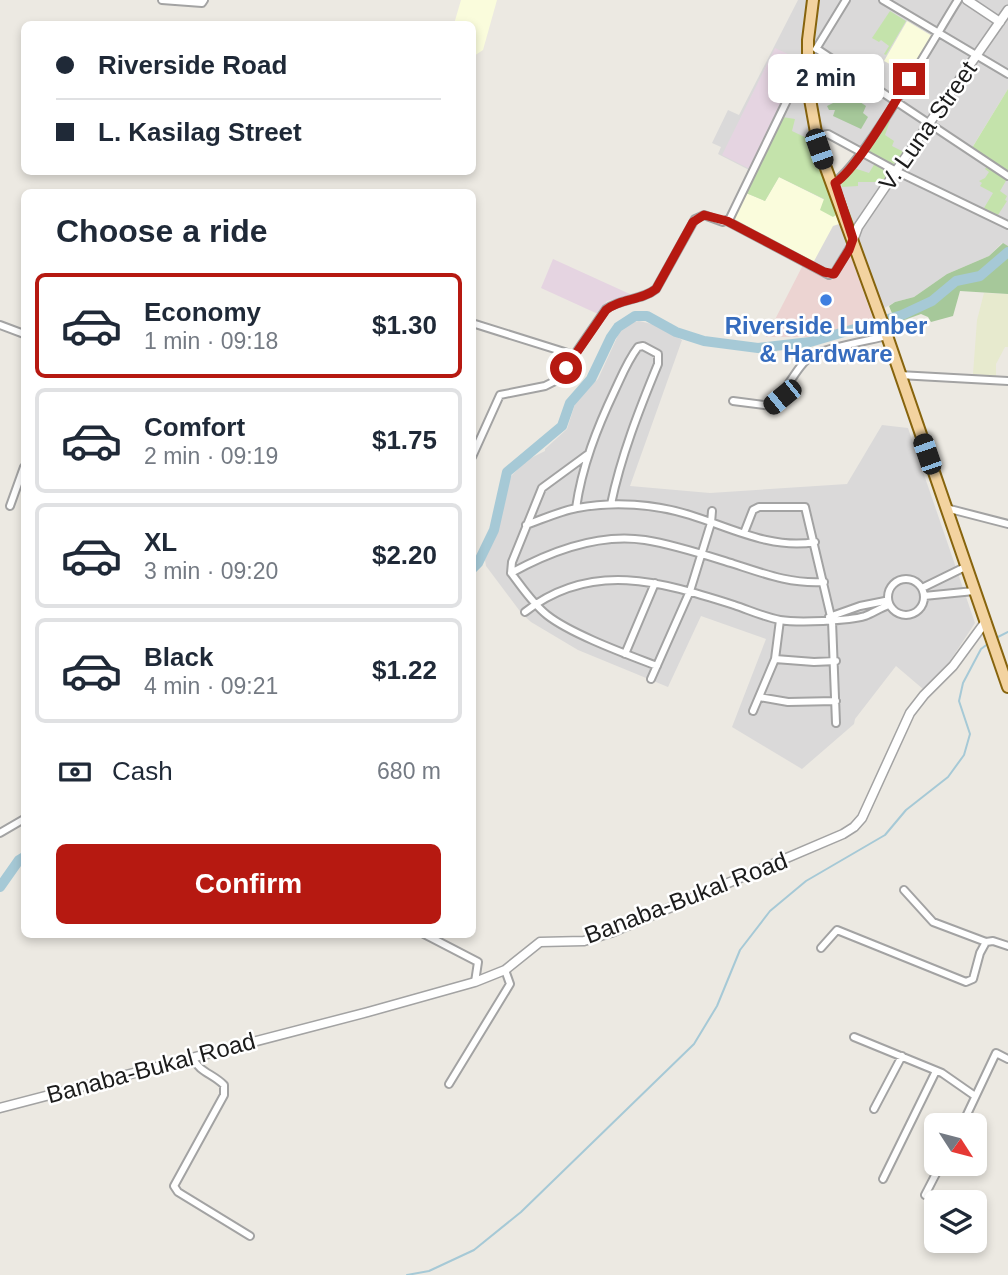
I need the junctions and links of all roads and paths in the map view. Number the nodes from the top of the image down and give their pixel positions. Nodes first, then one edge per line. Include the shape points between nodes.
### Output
1 (162, 0) edge
2 (204, 0) edge
3 (813, 0) edge
4 (846, 0) edge
5 (883, 0) edge
6 (958, 0) edge
7 (967, 0) edge
8 (1008, 10) edge
9 (1000, 22) junction
10 (937, 33) junction
11 (812, 49) junction
12 (976, 57) junction
13 (1008, 74) edge
14 (808, 77) junction
15 (895, 102) junction
16 (930, 125) junction
17 (818, 136) junction
18 (862, 152) junction
19 (896, 171) junction
20 (1008, 176) edge
21 (833, 183) junction
22 (727, 221) junction
23 (1008, 225) edge
24 (853, 241) junction
25 (476, 324) edge
26 (0, 326) edge
27 (21, 333) edge
28 (886, 333) junction
29 (574, 355) junction
30 (899, 375) junction
31 (1008, 381) edge
32 (733, 401) dead end
33 (476, 448) edge
34 (588, 455) junction
35 (21, 475) edge
36 (611, 504) junction
37 (10, 506) dead end
38 (576, 508) junction
39 (946, 508) junction
40 (712, 511) dead end
41 (711, 523) junction
42 (1008, 524) edge
43 (526, 525) junction
44 (744, 533) junction
45 (815, 542) junction
46 (702, 554) junction
47 (965, 567) junction
48 (511, 572) junction
49 (824, 582) junction
50 (655, 583) junction
51 (922, 588) junction
52 (690, 591) junction
53 (974, 591) junction
54 (924, 596) junction
55 (888, 603) junction
56 (535, 604) junction
57 (524, 612) dead end
58 (829, 619) junction
59 (780, 620) junction
60 (986, 621) junction
61 (625, 653) junction
62 (775, 659) junction
63 (836, 661) junction
64 (657, 666) junction
65 (651, 679) dead end
66 (1008, 687) edge
67 (759, 697) junction
68 (836, 701) junction
69 (753, 711) dead end
70 (836, 723) dead end
71 (21, 821) edge
72 (0, 833) edge
73 (904, 890) dead end
74 (433, 938) edge
75 (986, 942) junction
76 (1008, 946) edge
77 (821, 948) dead end
78 (505, 970) junction
79 (475, 982) junction
80 (854, 1037) dead end
81 (902, 1056) junction
82 (192, 1057) junction
83 (1008, 1059) edge
84 (936, 1071) junction
85 (449, 1084) dead end
86 (975, 1096) junction
87 (0, 1108) edge
88 (874, 1108) dead end
89 (967, 1113) edge
90 (883, 1179) dead end
91 (250, 1236) dead end

1 - 2 street
3 - 11 main road
4 - 11 street
5 - 10 street
6 - 10 street
7 - 9 street
8 - 9 street, V. Luna Street
9 - 12 street, V. Luna Street
10 - 12 street
10 - 15 street
11 - 14 main road
11 - 15 street
12 - 13 street
12 - 16 street, V. Luna Street
14 - 17 main road
14 - 22 street via 794,86
15 - 16 street
15 - 18 street
16 - 19 street, V. Luna Street
16 - 20 street
17 - 18 street via 828,134
17 - 21 main road
18 - 19 street
18 - 21 street
19 - 23 street
19 - 24 street, V. Luna Street
21 - 24 main road
22 - 24 street via 831,275
22 - 29 street via 704,215 695,219 656,289 606,310
24 - 28 main road
25 - 29 street
26 - 27 street
28 - 30 main road
28 - 32 street via 813,355 771,406
29 - 33 street via 552,383 500,394
30 - 31 street
30 - 39 main road
34 - 36 street via 630,357 638,346 659,354 618,470
34 - 38 street
34 - 43 street via 542,488
35 - 37 street
36 - 38 street
36 - 41 street via 651,506
38 - 43 street
39 - 42 street
39 - 47 main road
40 - 41 street
41 - 44 street
41 - 46 street
43 - 48 street
44 - 45 street via 786,544
44 - 45 street via 753,510 759,507 805,507
45 - 49 street
46 - 48 street via 643,540 617,539 561,549
46 - 49 street via 788,581
46 - 52 street
47 - 51 street
47 - 53 main road
48 - 56 street
49 - 58 street
50 - 52 street
50 - 56 street via 609,579 561,591
50 - 61 street
51 - 54 street
51 - 55 street via 912,580 901,580 891,586
52 - 59 street
52 - 64 street
53 - 54 street
53 - 60 main road
54 - 55 street via 922,606 910,615 899,615
55 - 58 street
56 - 57 street
56 - 61 street via 549,617
58 - 59 street
58 - 63 street
59 - 62 street
60 - 66 main road
60 - 78 street, Banaba-Bukal Road via 911,713 854,827 612,932 584,941 540,942
61 - 64 street
62 - 63 street
62 - 67 street
63 - 68 street
64 - 65 street
67 - 68 street
67 - 69 street
68 - 70 street
71 - 72 street
73 - 75 street via 933,922
74 - 79 street via 478,962
75 - 76 street
75 - 77 street via 973,979 965,982 838,930
78 - 79 street, Banaba-Bukal Road
78 - 85 street via 510,984
79 - 82 street, Banaba-Bukal Road
80 - 81 street
81 - 84 street
81 - 88 street
82 - 87 street, Banaba-Bukal Road
82 - 91 street via 197,1068 224,1085 224,1095 174,1186
83 - 86 street via 996,1053
84 - 86 street
84 - 90 street
86 - 89 street

